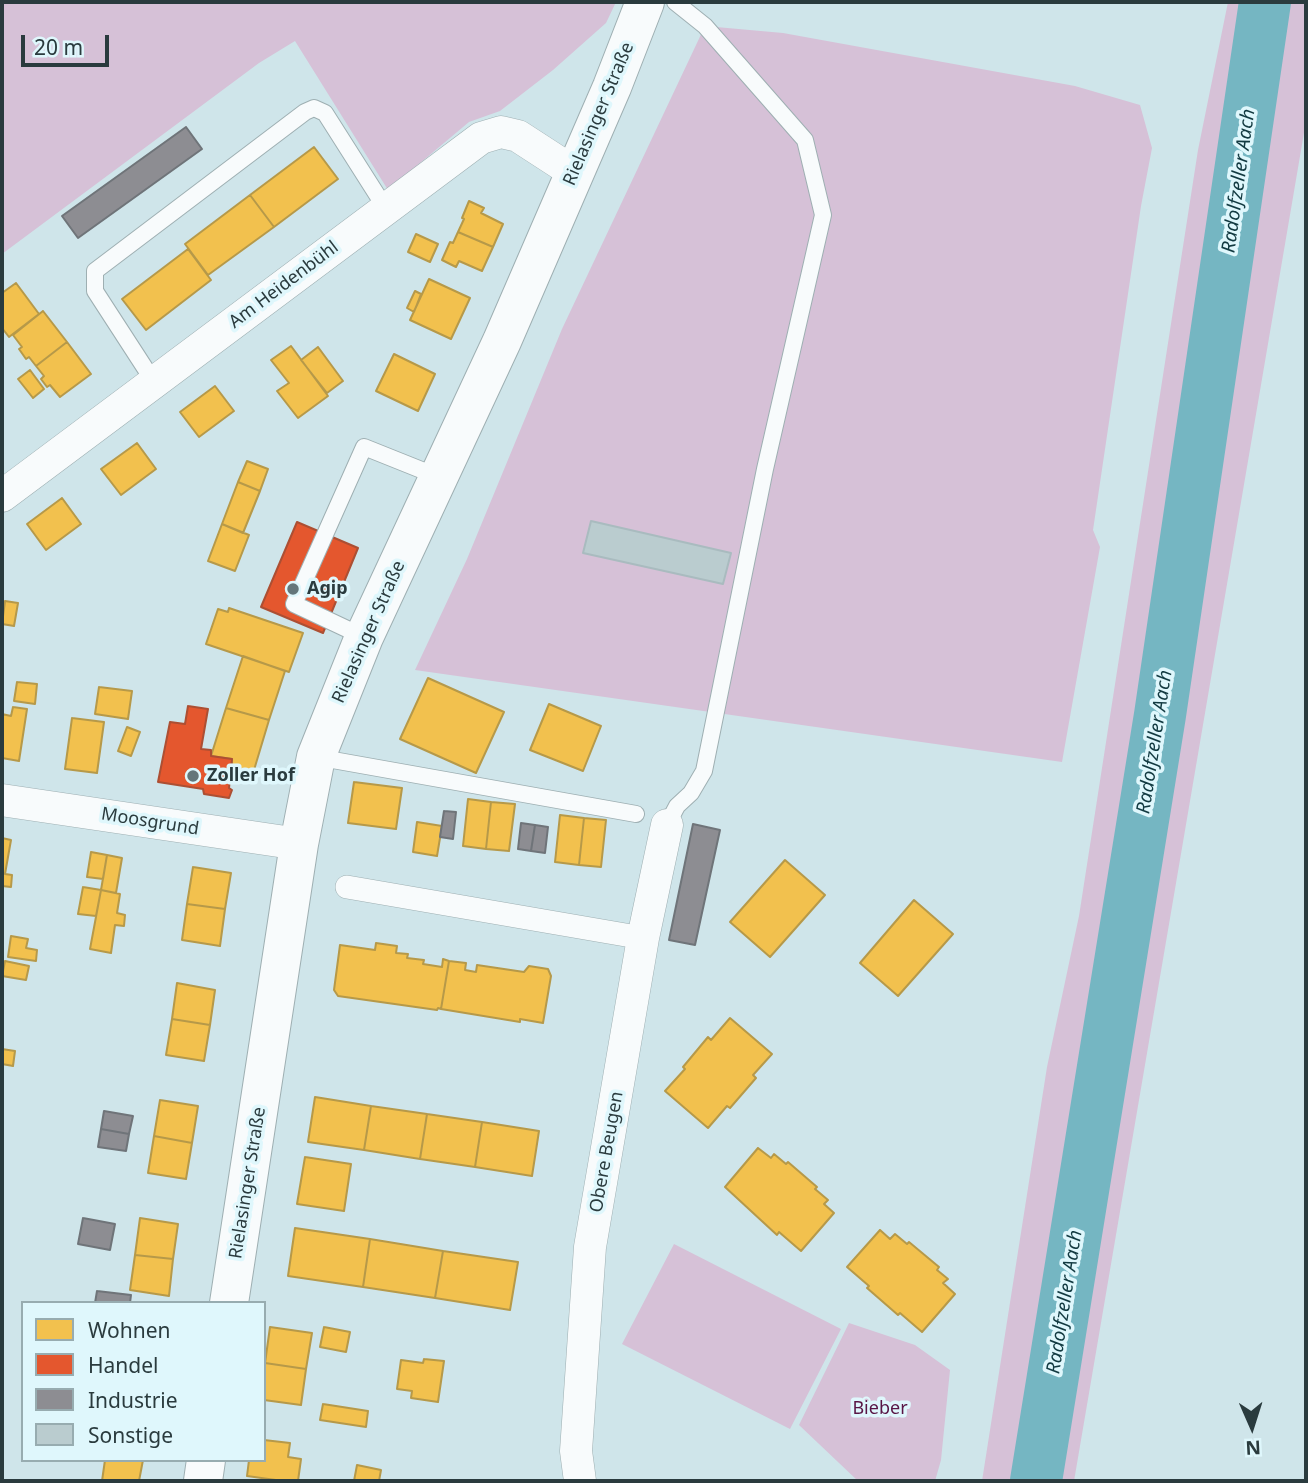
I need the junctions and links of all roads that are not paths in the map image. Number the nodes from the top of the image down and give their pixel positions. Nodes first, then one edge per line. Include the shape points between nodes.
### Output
1 (645, 2) edge
2 (675, 2) edge
3 (575, 173) junction
4 (386, 209) junction
5 (154, 382) junction
6 (439, 477) junction
7 (2, 496) edge
8 (364, 637) junction
9 (316, 757) junction
10 (2, 800) edge
11 (636, 814) dead end
12 (667, 825) joint
13 (299, 844) junction
14 (348, 887) dead end
15 (643, 938) junction
16 (229, 1301) edge
17 (206, 1462) edge
18 (203, 1481) edge
19 (580, 1481) edge

1 - 3 main road, Rielasinger Straße
2 - 12 lane via 705,26 805,140 822,215 704,771
3 - 4 street, Am Heidenbühl via 517,136 501,132 481,138
3 - 6 main road, Rielasinger Straße
4 - 5 street, Am Heidenbühl
4 - 5 lane via 325,113 314,108 304,112 96,271 95,291
5 - 7 street, Am Heidenbühl
6 - 8 main road, Rielasinger Straße
6 - 8 lane via 364,447 294,604
8 - 9 main road, Rielasinger Straße
9 - 11 lane
9 - 13 main road, Rielasinger Straße
10 - 13 street, Moosgrund
12 - 15 street, Obere Beugen
13 - 16 main road, Rielasinger Straße
14 - 15 street
15 - 19 street, Obere Beugen via 590,1247 576,1451
17 - 18 main road

